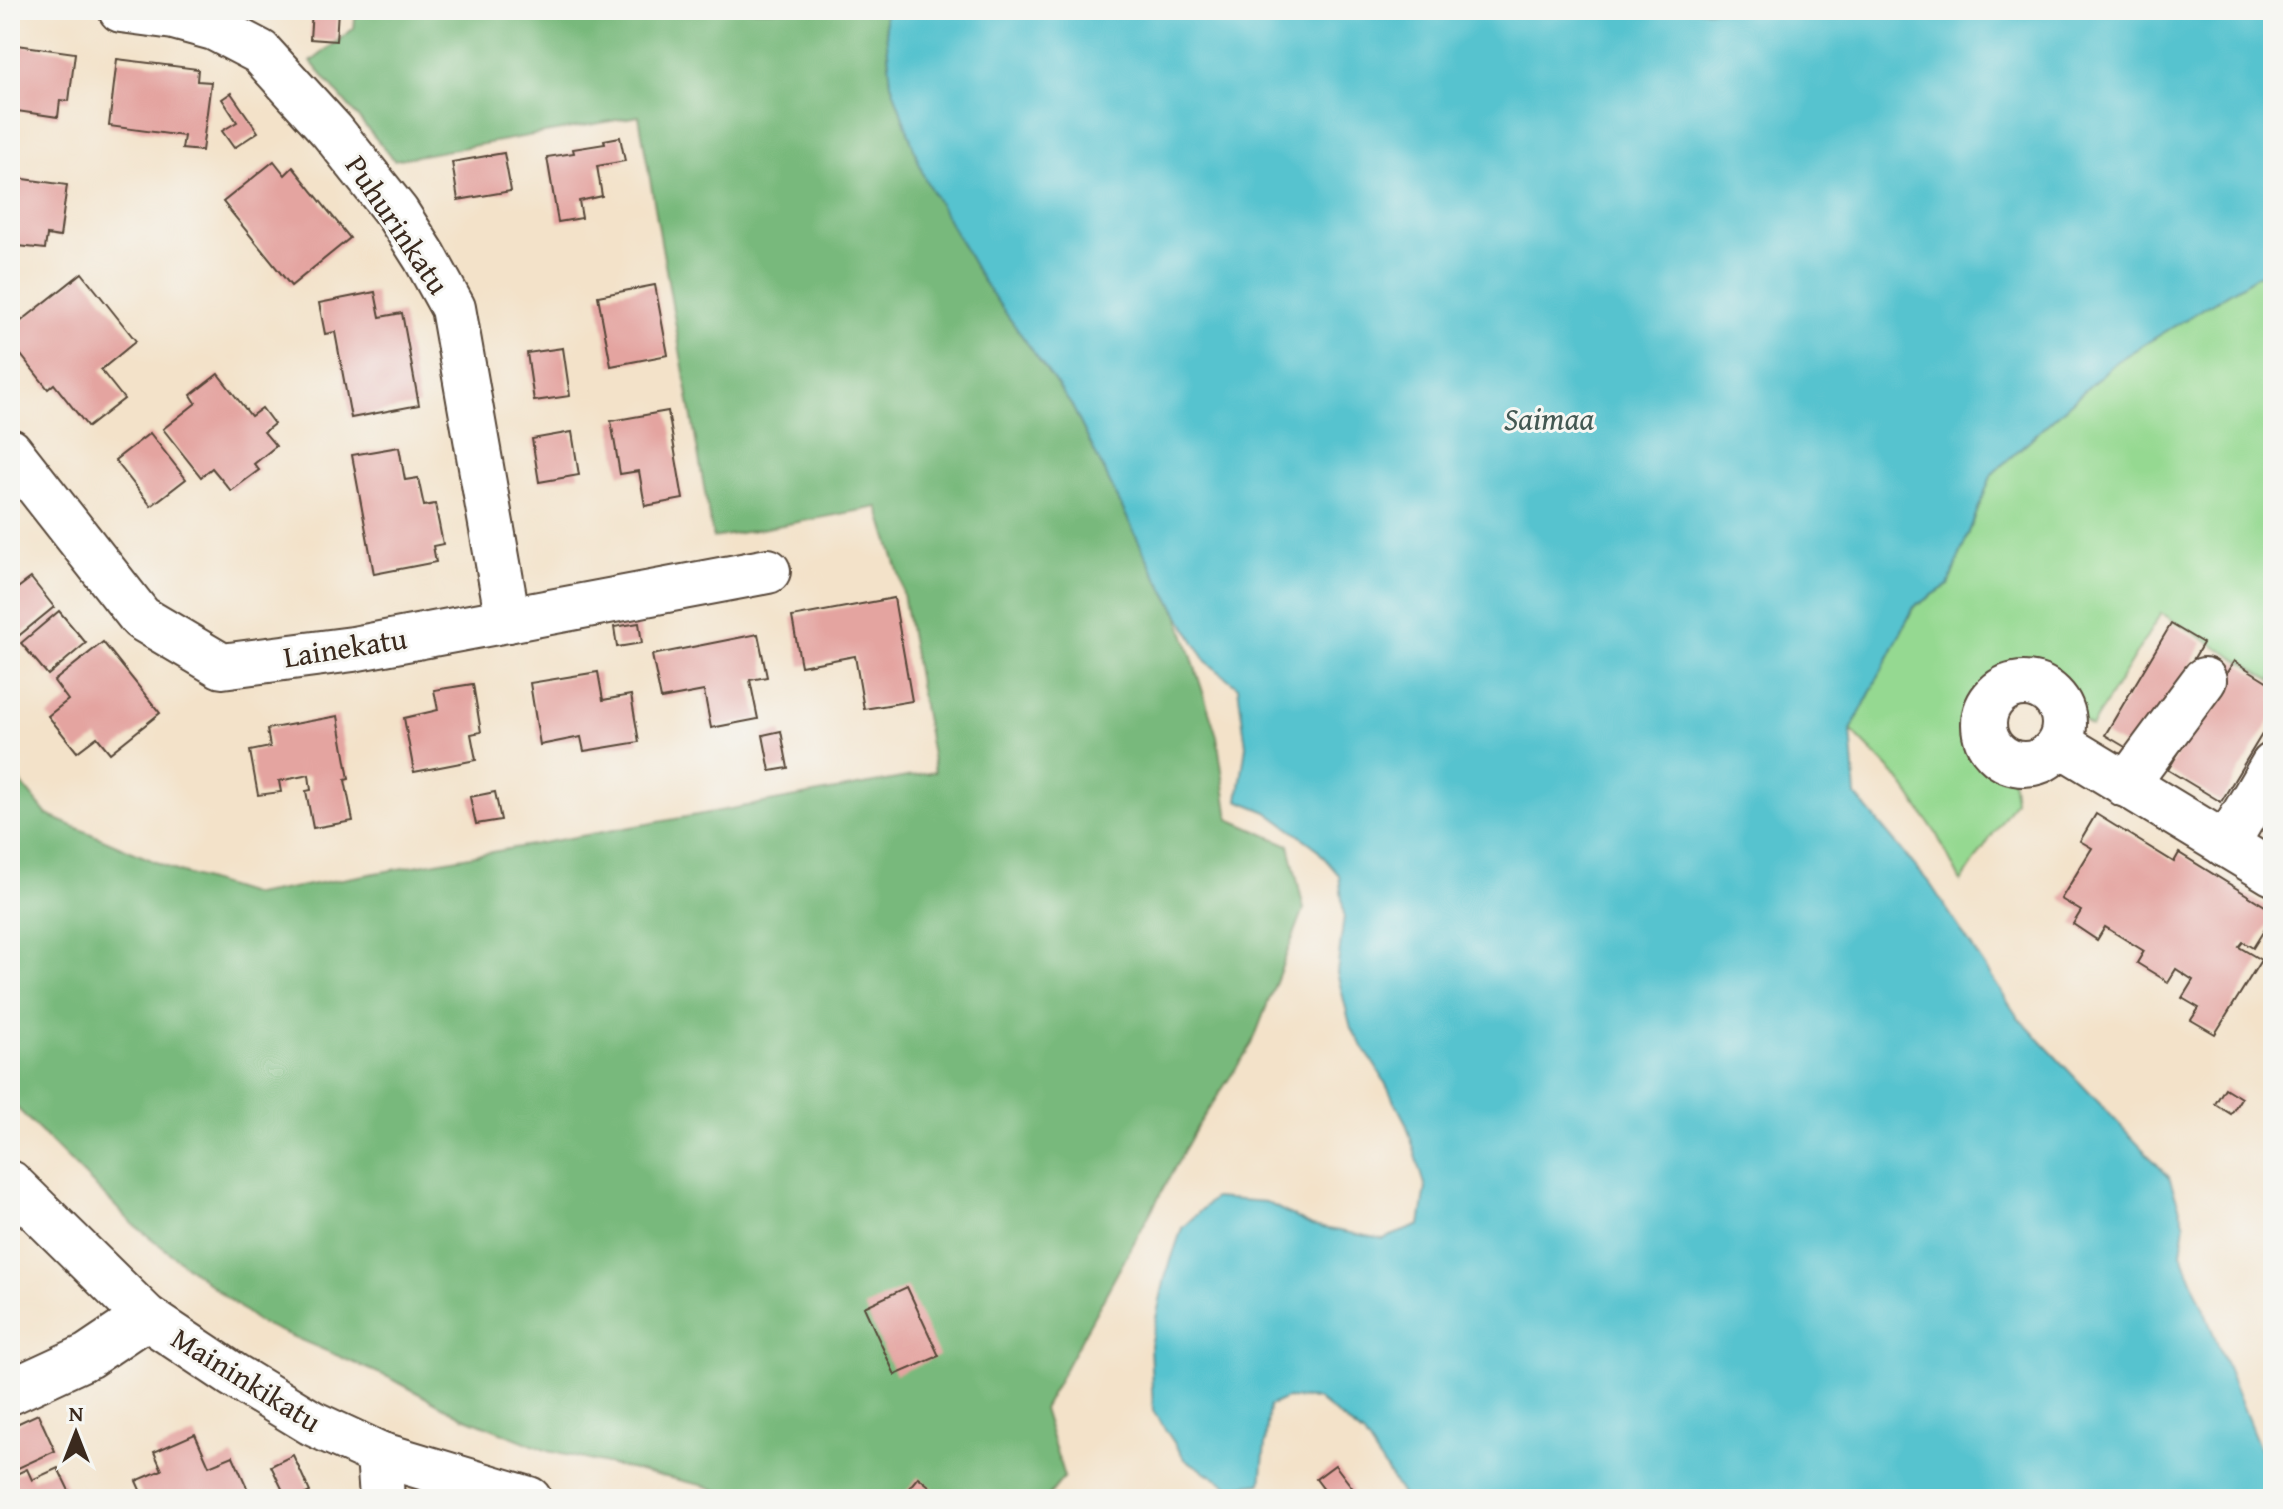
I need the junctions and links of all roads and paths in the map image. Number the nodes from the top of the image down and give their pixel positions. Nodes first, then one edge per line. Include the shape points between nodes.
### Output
1 (121, 10) edge
2 (10, 451) edge
3 (768, 571) dead end
4 (508, 620) junction
5 (2204, 680) dead end
6 (2060, 744) dead end
7 (2273, 765) edge
8 (2126, 785) junction
9 (2226, 845) junction
10 (2273, 873) edge
11 (10, 1183) edge
12 (146, 1317) junction
13 (10, 1392) edge
14 (379, 1454) junction
15 (519, 1498) edge
16 (382, 1499) edge

1 - 4 street, Puhurinkatu via 214,28 260,52 332,131 425,257 453,308
2 - 4 street, Lainekatu via 141,618 222,666 353,649
3 - 4 street, Lainekatu
5 - 8 street
6 - 8 street
7 - 9 street
8 - 9 street
9 - 10 street
11 - 12 street, Maininkikatu
12 - 13 street via 88,1356
12 - 14 street, Maininkikatu via 312,1423
14 - 15 street, Maininkikatu
14 - 16 street

